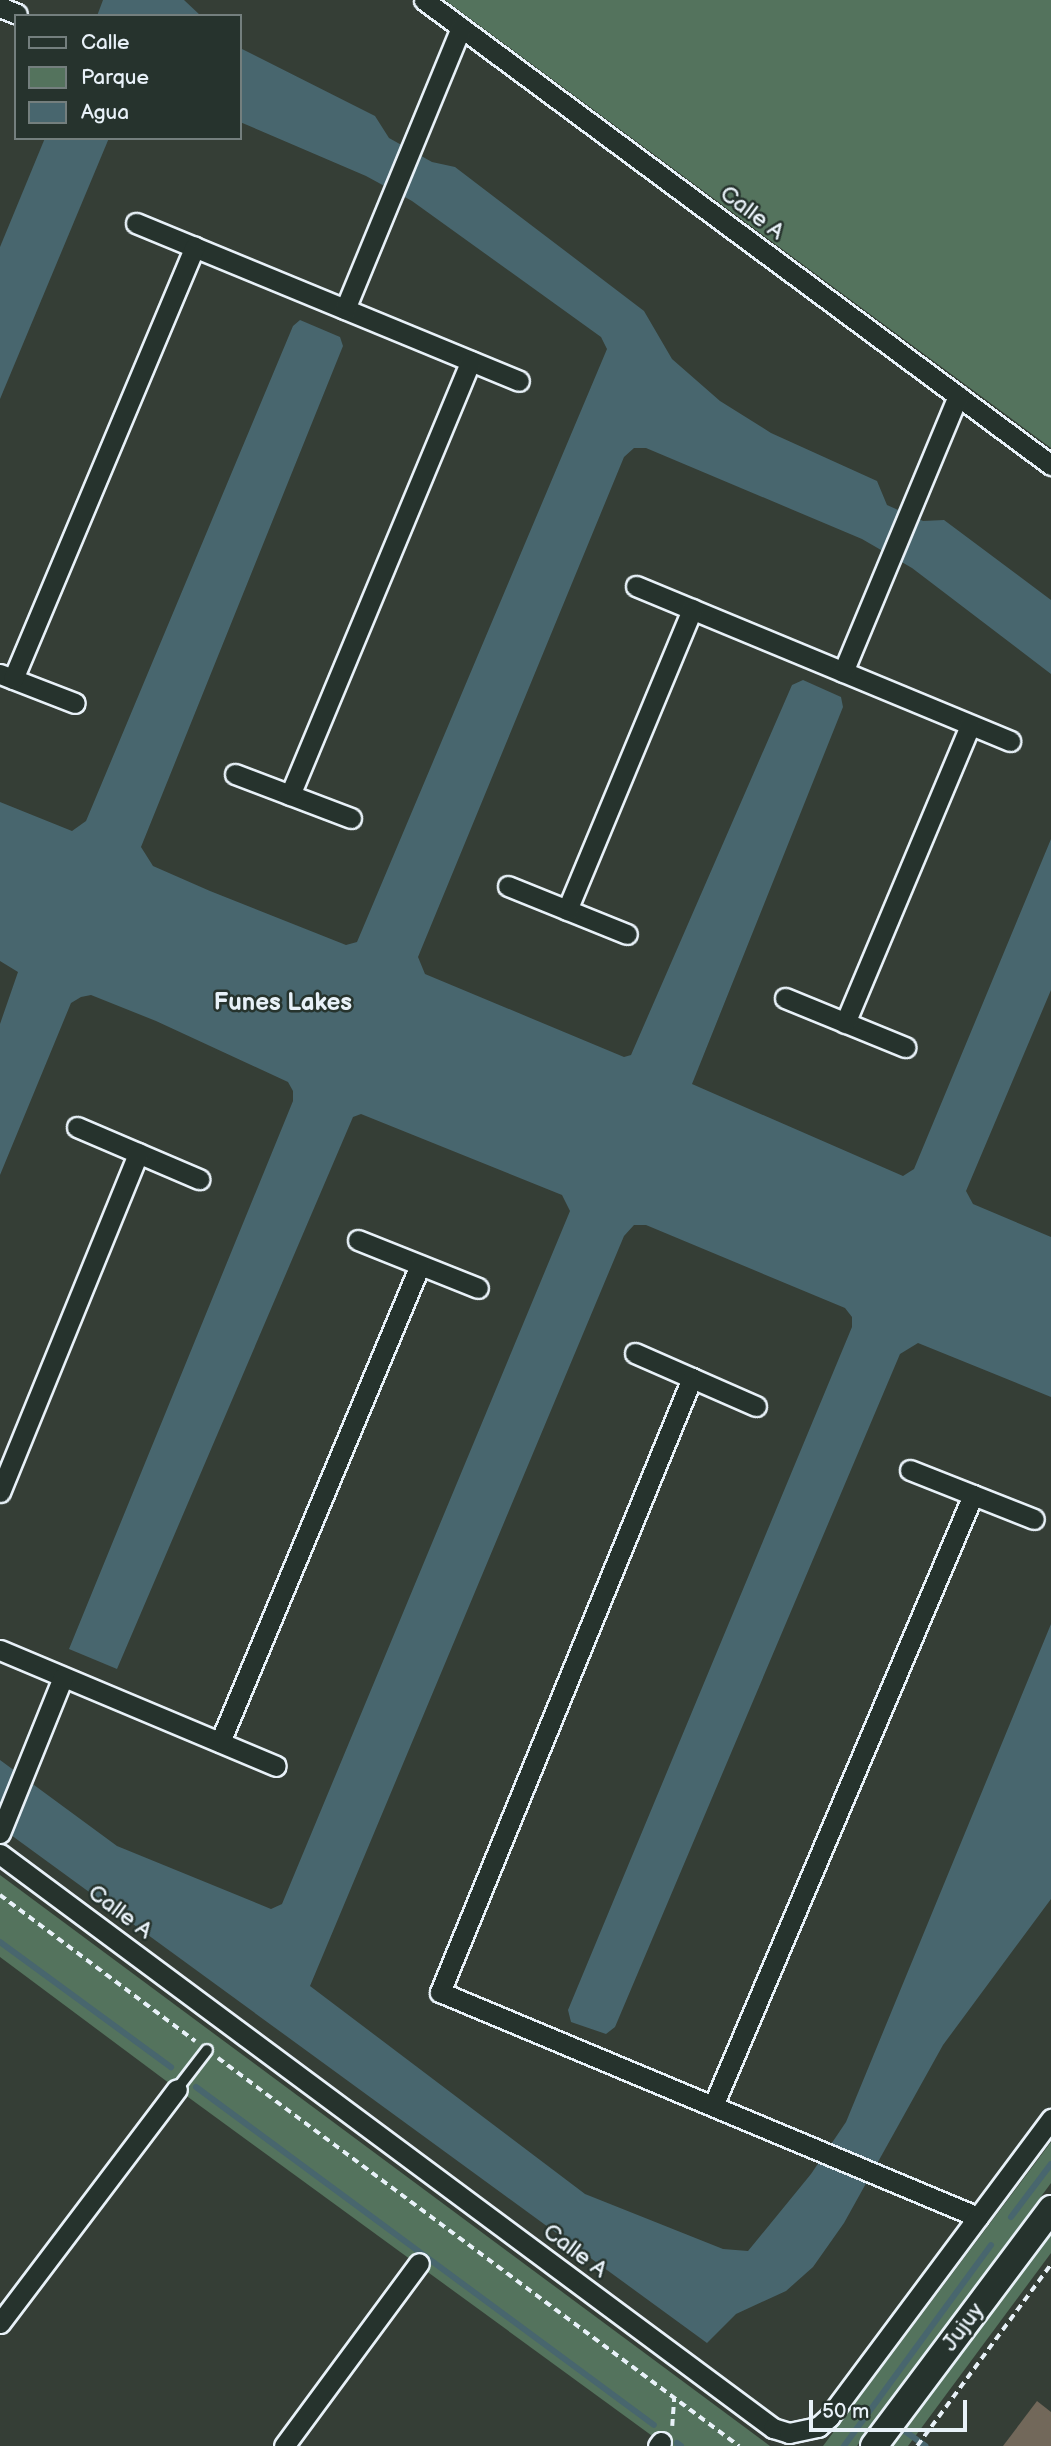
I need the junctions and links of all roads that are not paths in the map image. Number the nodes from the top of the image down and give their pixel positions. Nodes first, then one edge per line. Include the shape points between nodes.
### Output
1 (424, 0) edge
2 (461, 28) junction
3 (136, 223) dead end
4 (194, 247) junction
5 (345, 309) junction
6 (471, 361) junction
7 (519, 381) dead end
8 (958, 396) junction
9 (1051, 465) edge
10 (636, 586) dead end
11 (692, 609) junction
12 (843, 672) junction
13 (7, 677) edge
14 (75, 703) dead end
15 (970, 725) junction
16 (1010, 741) dead end
17 (235, 774) dead end
18 (290, 795) junction
19 (351, 818) dead end
20 (508, 886) dead end
21 (567, 910) junction
22 (627, 934) dead end
23 (785, 998) dead end
24 (845, 1023) junction
25 (905, 1046) dead end
26 (77, 1127) dead end
27 (138, 1153) junction
28 (199, 1180) dead end
29 (358, 1240) dead end
30 (420, 1265) junction
31 (478, 1288) dead end
32 (635, 1353) dead end
33 (692, 1378) junction
34 (756, 1406) dead end
35 (910, 1470) dead end
36 (0, 1492) edge
37 (973, 1495) junction
38 (1034, 1519) dead end
39 (0, 1650) edge
40 (64, 1677) junction
41 (220, 1742) junction
42 (276, 1766) dead end
43 (0, 1833) edge
44 (0, 1854) edge
45 (207, 2050) road end
46 (177, 2089) joint
47 (713, 2106) junction
48 (1051, 2119) edge
49 (1051, 2209) edge
50 (978, 2217) junction
51 (419, 2263) dead end
52 (0, 2323) edge
53 (284, 2446) edge
54 (874, 2446) edge

1 - 2 street, Calle A
2 - 5 street
2 - 8 street, Calle A
3 - 4 street
4 - 5 street
4 - 13 street
5 - 6 street
6 - 7 street
6 - 18 street
8 - 9 street, Calle A
8 - 12 street
10 - 11 street
11 - 12 street
11 - 21 street
12 - 15 street
13 - 14 street
15 - 16 street
15 - 24 street
17 - 18 street
18 - 19 street
20 - 21 street
21 - 22 street
23 - 24 street
24 - 25 street
26 - 27 street
27 - 28 street
27 - 36 street
29 - 30 street
30 - 31 street
30 - 41 street
32 - 33 street
33 - 34 street
33 - 47 street via 440,1992
35 - 37 street
37 - 38 street
37 - 47 street
39 - 40 street
40 - 41 street
40 - 43 street
41 - 42 street
44 - 50 street, Calle A via 773,2428 803,2432 829,2417
45 - 46 lane
46 - 52 street
47 - 50 street
48 - 50 street, Calle A
49 - 54 street, Jujuy
51 - 53 street

